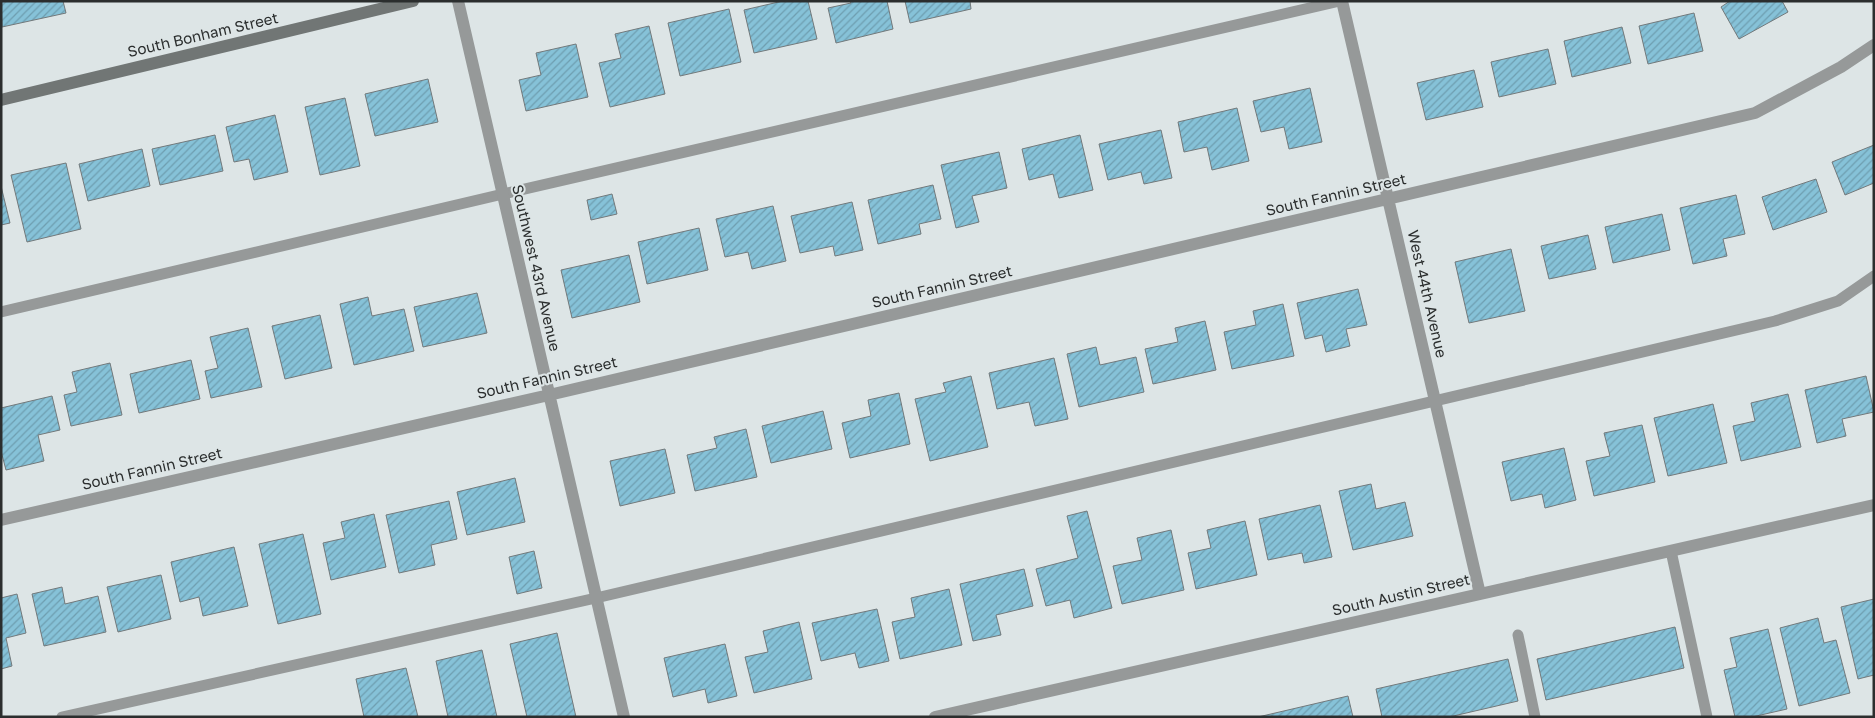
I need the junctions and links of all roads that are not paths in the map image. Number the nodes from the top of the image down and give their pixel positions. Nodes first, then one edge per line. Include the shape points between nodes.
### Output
1 (413, 1) edge
2 (458, 1) edge
3 (1341, 1) edge
4 (1874, 45) edge
5 (1, 100) edge
6 (503, 194) junction
7 (1389, 199) junction
8 (1874, 276) edge
9 (1, 312) edge
10 (549, 395) junction
11 (1435, 400) junction
12 (1874, 505) edge
13 (1, 520) edge
14 (1671, 551) junction
15 (1480, 594) junction
16 (596, 598) junction
17 (1518, 635) dead end
18 (62, 717) edge
19 (624, 717) edge
20 (935, 717) edge
21 (1535, 717) edge
22 (1707, 717) edge

1 - 5 street, South Bonham Street
2 - 6 street, Southwest 43rd Avenue
3 - 6 lane
3 - 7 street, West 44th Avenue
4 - 7 street, South Fannin Street via 1841,67 1756,113
6 - 9 lane
6 - 10 street, Southwest 43rd Avenue
7 - 10 street, South Fannin Street
7 - 11 street, West 44th Avenue
8 - 11 lane via 1838,301 1775,321
10 - 13 street, South Fannin Street
10 - 16 street, Southwest 43rd Avenue
11 - 15 street, West 44th Avenue
11 - 16 lane
12 - 14 street, South Austin Street
14 - 15 street, South Austin Street
14 - 22 lane
15 - 20 street, South Austin Street
16 - 18 lane
16 - 19 street, Southwest 43rd Avenue
17 - 21 lane

